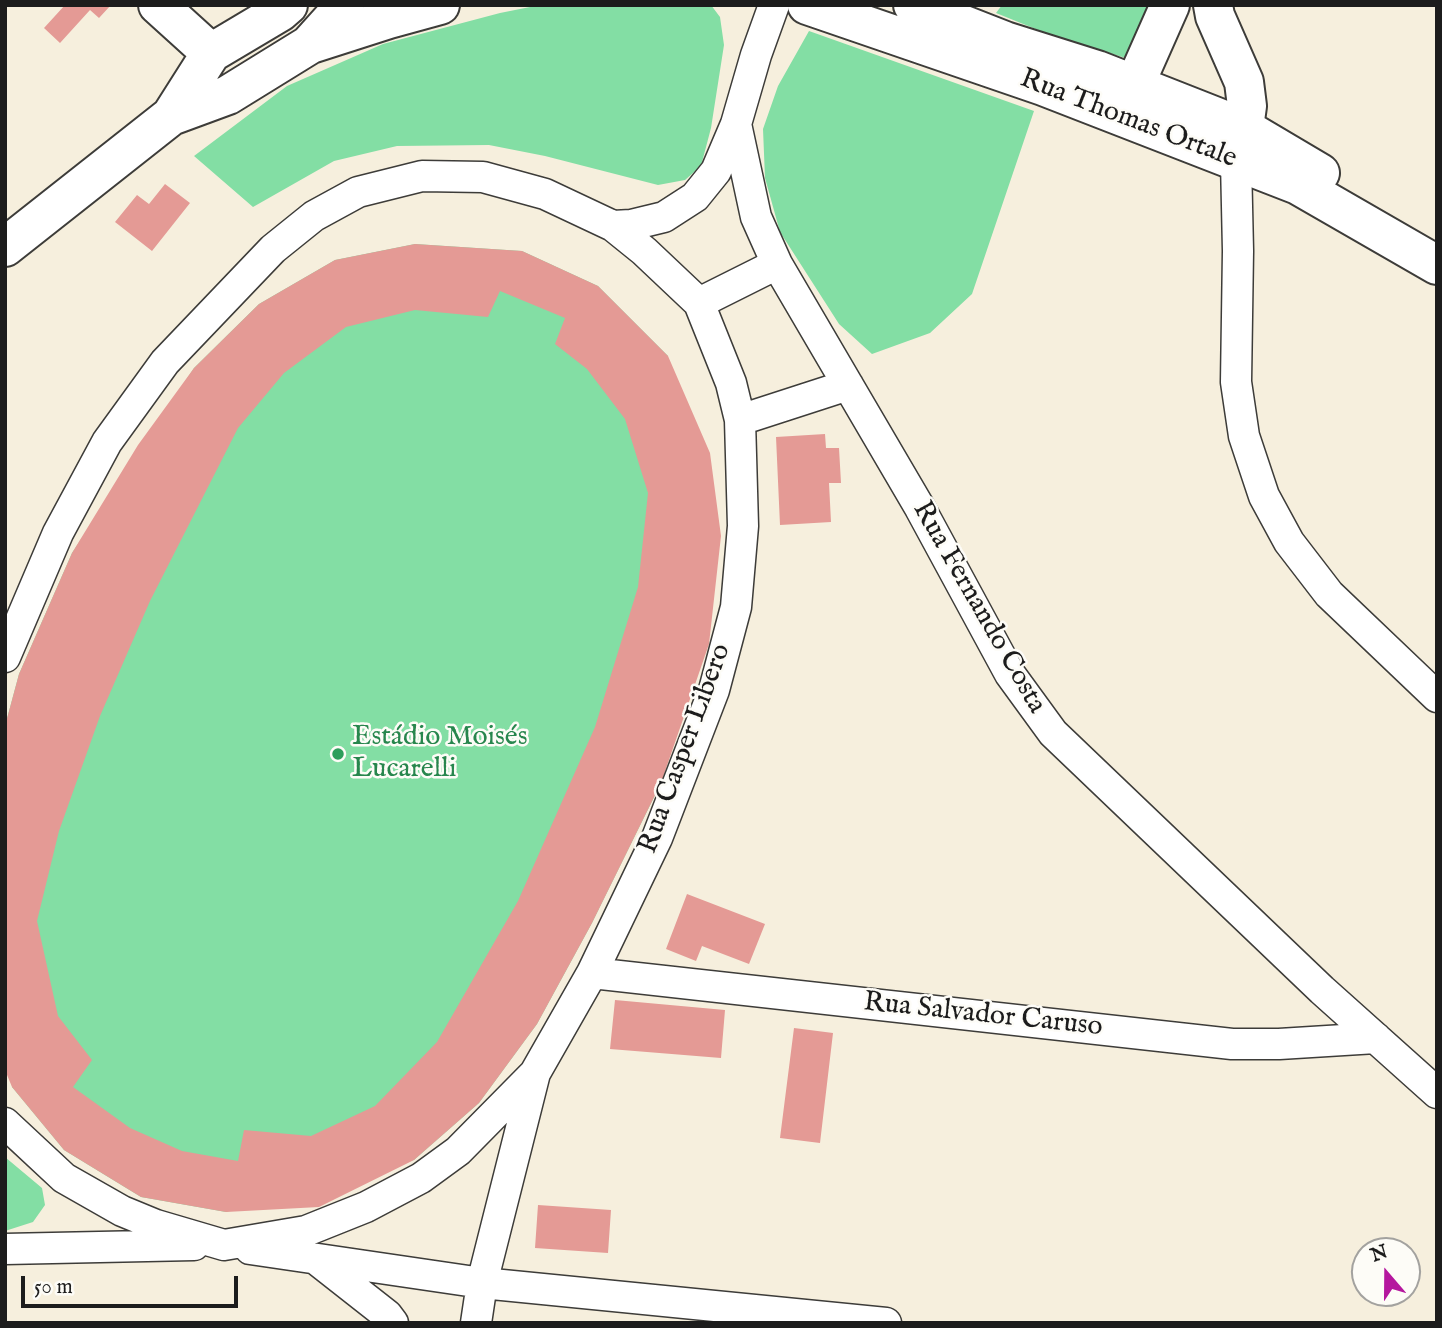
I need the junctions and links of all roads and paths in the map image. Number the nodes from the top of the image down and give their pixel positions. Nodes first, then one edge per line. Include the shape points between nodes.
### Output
1 (158, 5) edge
2 (345, 5) edge
3 (440, 5) edge
4 (774, 5) edge
5 (807, 5) edge
6 (1170, 5) edge
7 (1213, 5) edge
8 (915, 6) edge
9 (287, 7) edge
10 (309, 45) junction
11 (211, 53) junction
12 (1135, 84) junction
13 (171, 116) junction
14 (736, 124) junction
15 (1240, 145) junction
16 (613, 226) junction
17 (1437, 242) edge
18 (5, 247) edge
19 (777, 264) junction
20 (1437, 265) edge
21 (699, 303) junction
22 (848, 385) junction
23 (740, 420) junction
24 (5, 657) edge
25 (1437, 697) edge
26 (592, 973) junction
27 (1376, 1038) junction
28 (535, 1073) junction
29 (1437, 1093) edge
30 (5, 1123) edge
31 (224, 1245) junction
32 (5, 1250) edge
33 (317, 1259) junction
34 (482, 1283) junction
35 (393, 1323) edge
36 (476, 1323) edge
37 (886, 1323) edge

1 - 11 main road
2 - 10 main road
3 - 10 main road
4 - 14 street, Rua Fernando Costa
5 - 15 main road, Rua Thomas Ortale via 1043,86
6 - 12 main road
7 - 15 main road via 1244,82 1247,106
8 - 12 main road, Rua Thomas Ortale
9 - 11 main road
10 - 13 main road via 228,95
11 - 13 main road
12 - 15 main road, Rua Thomas Ortale
13 - 18 main road
14 - 16 street, Rua Fernando Costa via 716,171 695,197 664,216
14 - 19 street, Rua Fernando Costa via 756,216
15 - 17 main road, Rua Thomas Ortale
15 - 20 main road, Rua Thomas Ortale via 1298,185
15 - 25 street via 1236,382 1244,436 1264,496 1289,542 1329,594
16 - 21 street, Rua Casper Libero
16 - 24 street, Rua Casper Libero via 545,194 483,177 422,176 358,192 314,216 273,249 165,362 107,442 58,533
19 - 21 street
19 - 22 street, Rua Fernando Costa
21 - 23 street, Rua Casper Libero via 731,383
22 - 23 street
22 - 27 street, Rua Fernando Costa via 1010,674 1053,733
23 - 26 street, Rua Casper Libero via 743,526 736,607 714,691 657,838
26 - 27 street, Rua Salvador Caruso via 1232,1044
26 - 28 street, Rua Casper Libero
27 - 29 street, Rua Fernando Costa
28 - 31 street, Rua Casper Libero via 458,1151 421,1178 306,1231
28 - 34 street, Rua Casper Libero
30 - 31 street via 64,1178 122,1211
31 - 32 street
31 - 33 street
33 - 34 street
33 - 35 street
34 - 36 street, Rua Casper Libero
34 - 37 street

